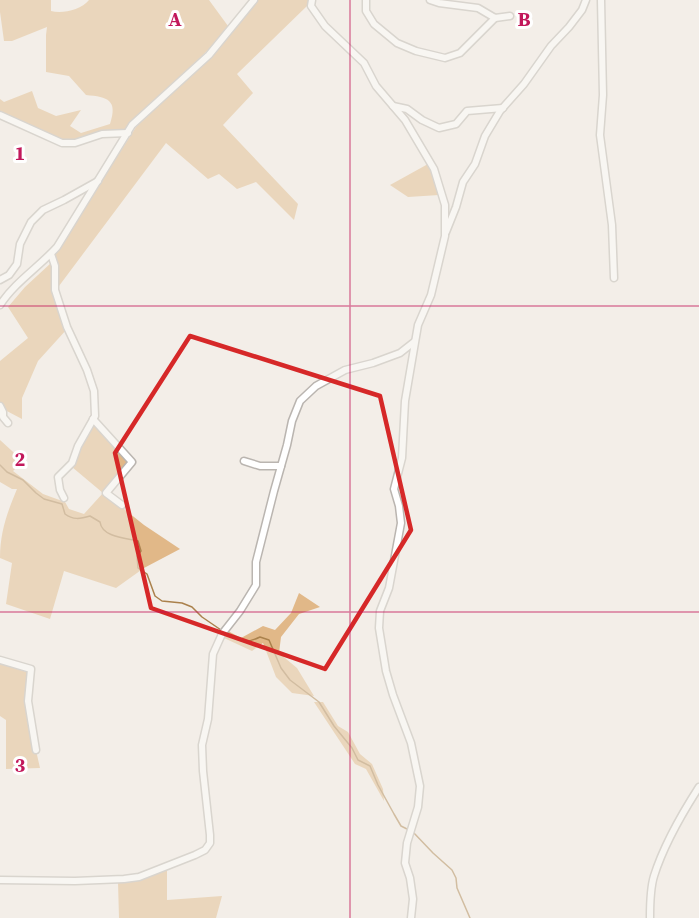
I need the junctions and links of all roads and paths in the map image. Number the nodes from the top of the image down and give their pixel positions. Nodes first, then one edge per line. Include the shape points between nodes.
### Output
1 (254, 0) edge
2 (312, 0) edge
3 (366, 0) edge
4 (430, 0) edge
5 (586, 0) edge
6 (601, 0) edge
7 (510, 16) dead end
8 (495, 18) junction
9 (393, 106) junction
10 (503, 108) junction
11 (0, 115) edge
12 (128, 133) junction
13 (98, 181) junction
14 (445, 236) junction
15 (51, 254) junction
16 (614, 278) dead end
17 (0, 280) edge
18 (0, 305) edge
19 (414, 342) junction
20 (0, 406) edge
21 (93, 419) junction
22 (8, 423) dead end
23 (244, 461) dead end
24 (281, 466) junction
25 (64, 498) dead end
26 (122, 505) dead end
27 (0, 660) edge
28 (36, 750) dead end
29 (699, 787) edge
30 (0, 880) edge
31 (411, 918) edge
32 (650, 918) edge

1 - 12 street via 209,55
2 - 9 street via 311,6 325,26 364,63
3 - 8 street via 366,11 374,24 397,43 444,58 460,53
4 - 8 street via 478,8
5 - 10 street
6 - 16 street via 600,135 612,225
7 - 8 street
9 - 10 street via 407,109 439,128 456,124 467,111
9 - 14 street via 434,169 445,206
10 - 14 street via 463,182
11 - 12 street via 62,143
12 - 13 street
13 - 15 street
13 - 17 street via 43,210 31,222 17,264
14 - 19 street via 431,295
15 - 18 street
15 - 21 street via 67,327 94,391
19 - 24 street via 400,353 345,370 316,386 300,401
19 - 31 street via 402,458 394,489 401,523 379,628 386,671 411,743 420,786 405,863 413,899
20 - 22 street
21 - 25 street via 72,463 58,477
21 - 26 street via 132,462 106,493
23 - 24 street
24 - 30 street via 256,562 256,585 213,654 202,745 210,843 195,855 139,877
27 - 28 street via 31,669 28,701
29 - 32 street via 664,850 654,878

